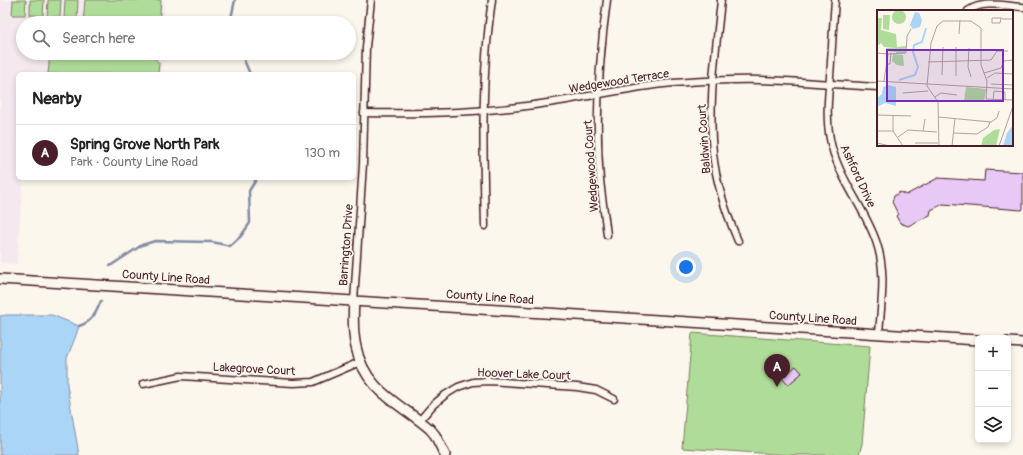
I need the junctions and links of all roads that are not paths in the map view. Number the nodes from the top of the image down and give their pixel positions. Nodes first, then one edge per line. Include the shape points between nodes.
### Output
1 (371, 0) edge
2 (492, 0) edge
3 (607, 0) edge
4 (721, 0) edge
5 (835, 0) edge
6 (1023, 7) edge
7 (970, 10) edge
8 (713, 80) junction
9 (829, 84) junction
10 (877, 87) edge
11 (599, 95) junction
12 (483, 111) junction
13 (364, 113) junction
14 (485, 226) dead end
15 (607, 235) dead end
16 (738, 241) dead end
17 (0, 279) edge
18 (354, 301) junction
19 (879, 334) junction
20 (975, 340) edge
21 (1011, 342) edge
22 (1023, 343) edge
23 (360, 362) junction
24 (143, 384) dead end
25 (614, 399) dead end
26 (420, 420) junction
27 (445, 455) edge

1 - 13 street, Barrington Drive via 366,47
2 - 12 street via 485,58
3 - 11 street, Wedgewood Court
4 - 8 street, Baldwin Court
5 - 9 street, Ashford Drive
6 - 7 street via 986,5
8 - 9 street, Wedgewood Terrace
8 - 11 street, Wedgewood Terrace via 664,84
8 - 16 street, Baldwin Court via 713,154 720,193
9 - 10 street, Wedgewood Terrace
9 - 19 street, Ashford Drive via 828,122 834,156 870,225 880,254 883,276
11 - 12 street, Wedgewood Terrace
11 - 15 street, Wedgewood Court via 598,148
12 - 13 street, Wedgewood Terrace
12 - 14 street
13 - 18 street, Barrington Drive
17 - 18 main road, County Line Road
18 - 19 main road, County Line Road
18 - 23 main road via 353,332
19 - 20 main road, County Line Road
21 - 22 main road
23 - 24 street, Lakegrove Court via 312,382 181,376
23 - 26 main road via 375,385
25 - 26 street, Hoover Lake Court via 596,390 577,387 473,382 445,395
26 - 27 main road via 435,435

